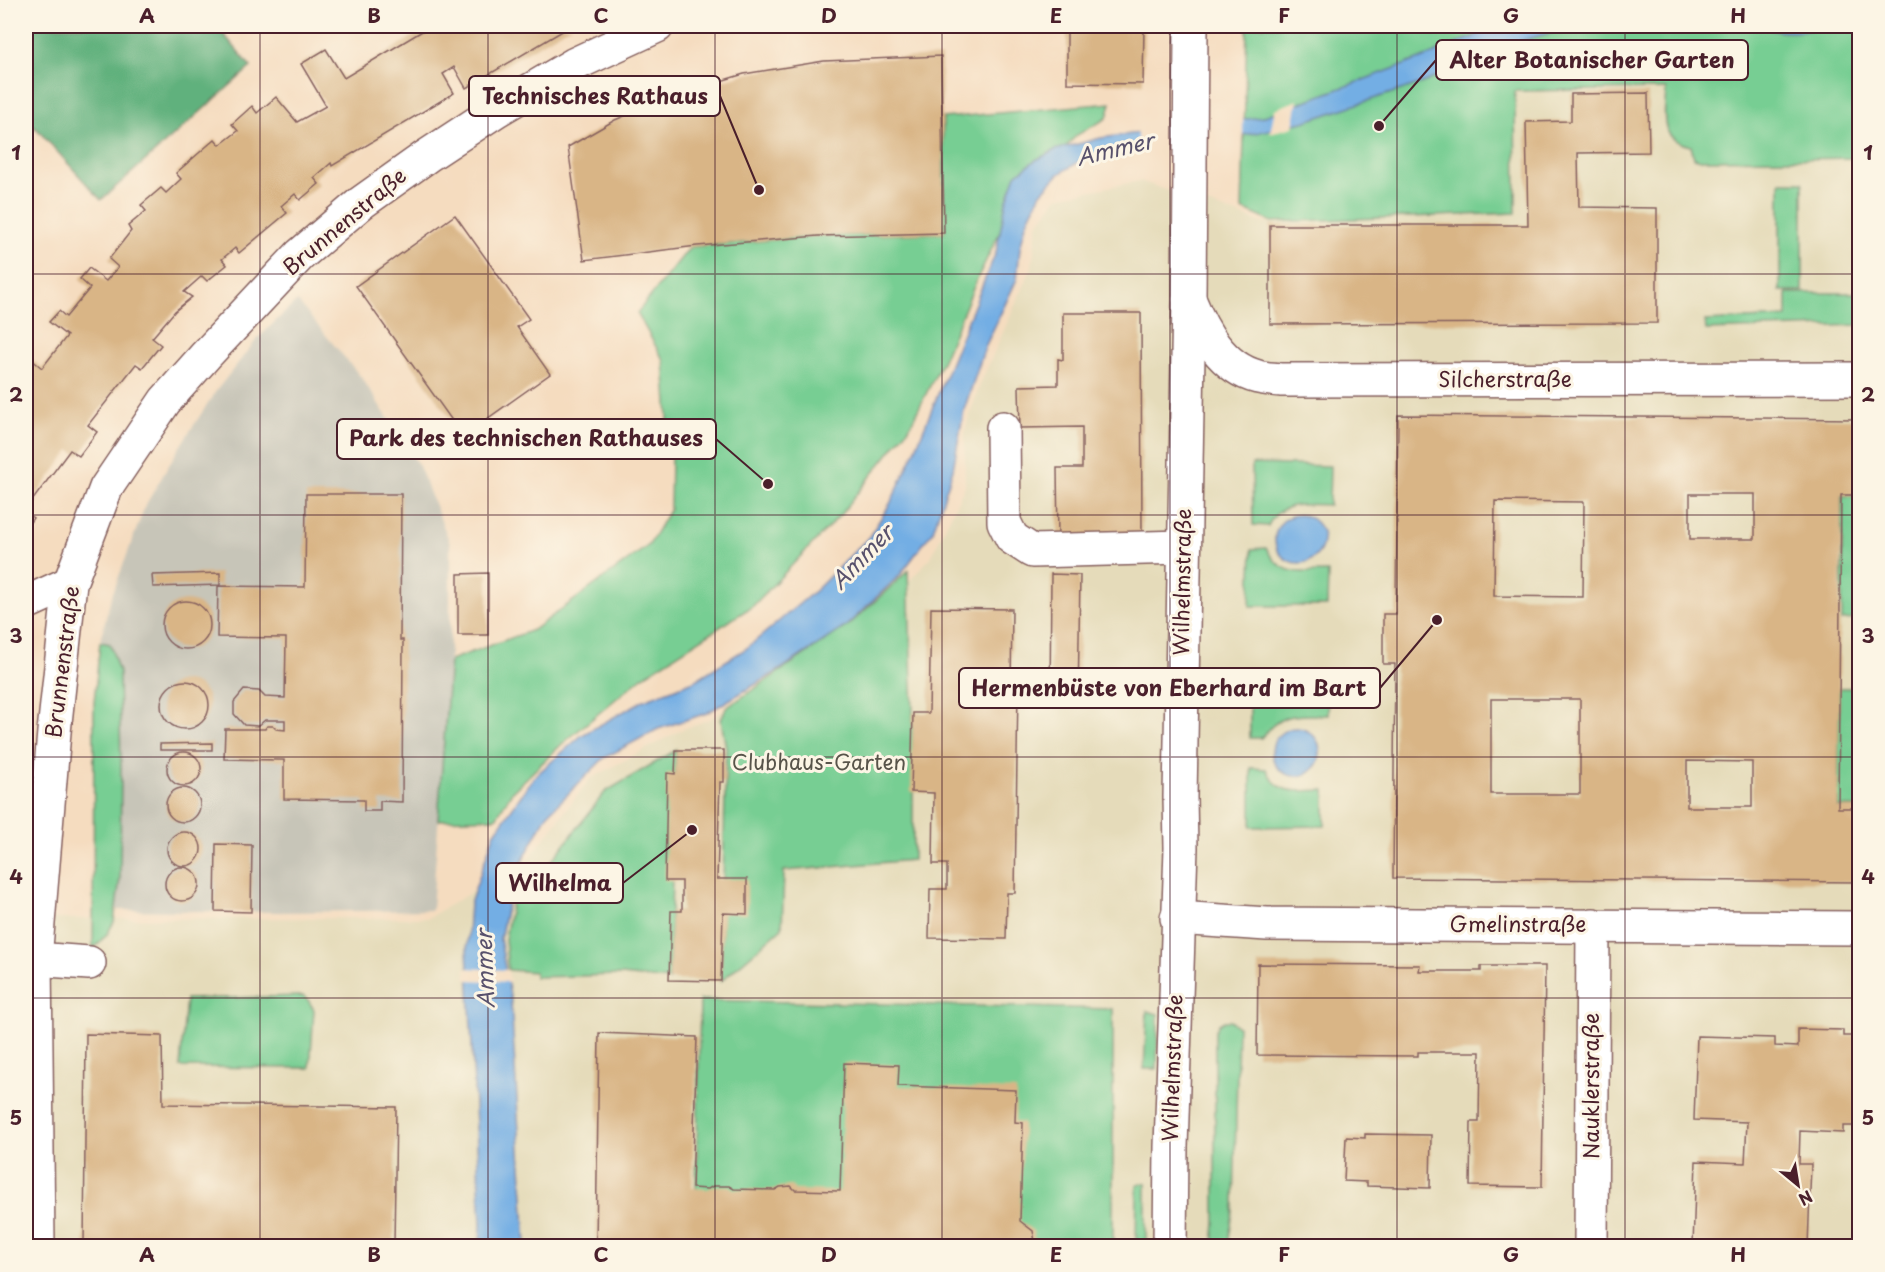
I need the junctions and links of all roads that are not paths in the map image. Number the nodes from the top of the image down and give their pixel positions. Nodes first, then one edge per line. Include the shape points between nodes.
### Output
1 (657, 26) edge
2 (1191, 26) edge
3 (1189, 299) junction
4 (1860, 379) edge
5 (1003, 428) dead end
6 (1184, 547) junction
7 (70, 583) junction
8 (26, 603) edge
9 (1177, 918) junction
10 (1593, 925) junction
11 (1860, 928) edge
12 (35, 959) junction
13 (89, 963) dead end
14 (38, 1246) edge
15 (1170, 1246) edge
16 (1591, 1246) edge

1 - 7 street, Brunnenstraße via 575,64 487,117 361,203 300,255 165,401 106,488
2 - 3 street, Wilhelmstraße
3 - 4 street, Silcherstraße via 1218,351 1238,368 1258,377 1281,380
3 - 6 street, Wilhelmstraße
5 - 6 street via 1004,522 1012,538 1032,551
6 - 9 street, Wilhelmstraße
7 - 8 street
7 - 12 street, Brunnenstraße
9 - 10 street, Gmelinstraße via 1267,924
9 - 15 street, Wilhelmstraße
10 - 11 street, Gmelinstraße
10 - 16 street, Nauklerstraße
12 - 13 street
12 - 14 street, Brunnenstraße

